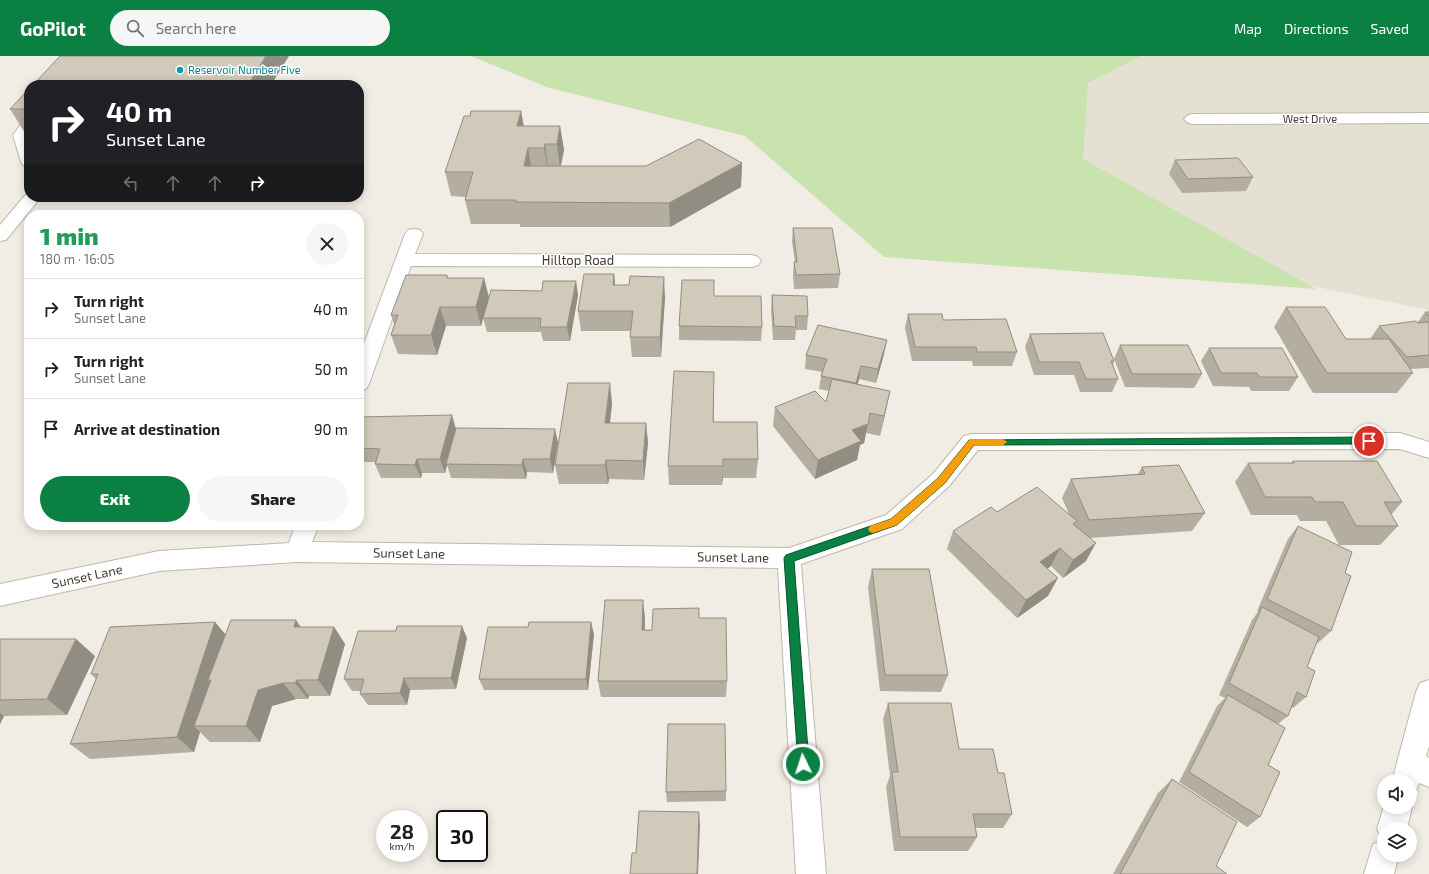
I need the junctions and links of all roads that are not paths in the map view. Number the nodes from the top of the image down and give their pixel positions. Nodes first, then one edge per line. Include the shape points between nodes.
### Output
1 (1429, 118) edge
2 (1192, 119) dead end
3 (24, 130) edge
4 (24, 144) edge
5 (28, 202) edge
6 (414, 234) dead end
7 (0, 236) edge
8 (405, 260) junction
9 (752, 261) dead end
10 (366, 344) edge
11 (364, 355) edge
12 (1429, 450) edge
13 (305, 530) edge
14 (297, 552) junction
15 (789, 558) junction
16 (0, 595) edge
17 (1429, 692) edge
18 (1415, 772) edge
19 (1382, 862) edge
20 (811, 874) edge
21 (1379, 874) edge

1 - 2 street, West Drive
3 - 4 street via 21,134
5 - 7 street
6 - 8 street
8 - 9 street, Hilltop Road
8 - 10 street
10 - 11 street
12 - 15 street, Sunset Lane via 1400,440 972,442 941,480 894,522
13 - 14 street
14 - 15 street, Sunset Lane
14 - 16 street, Sunset Lane via 159,561
15 - 20 street
17 - 18 street
19 - 21 street

